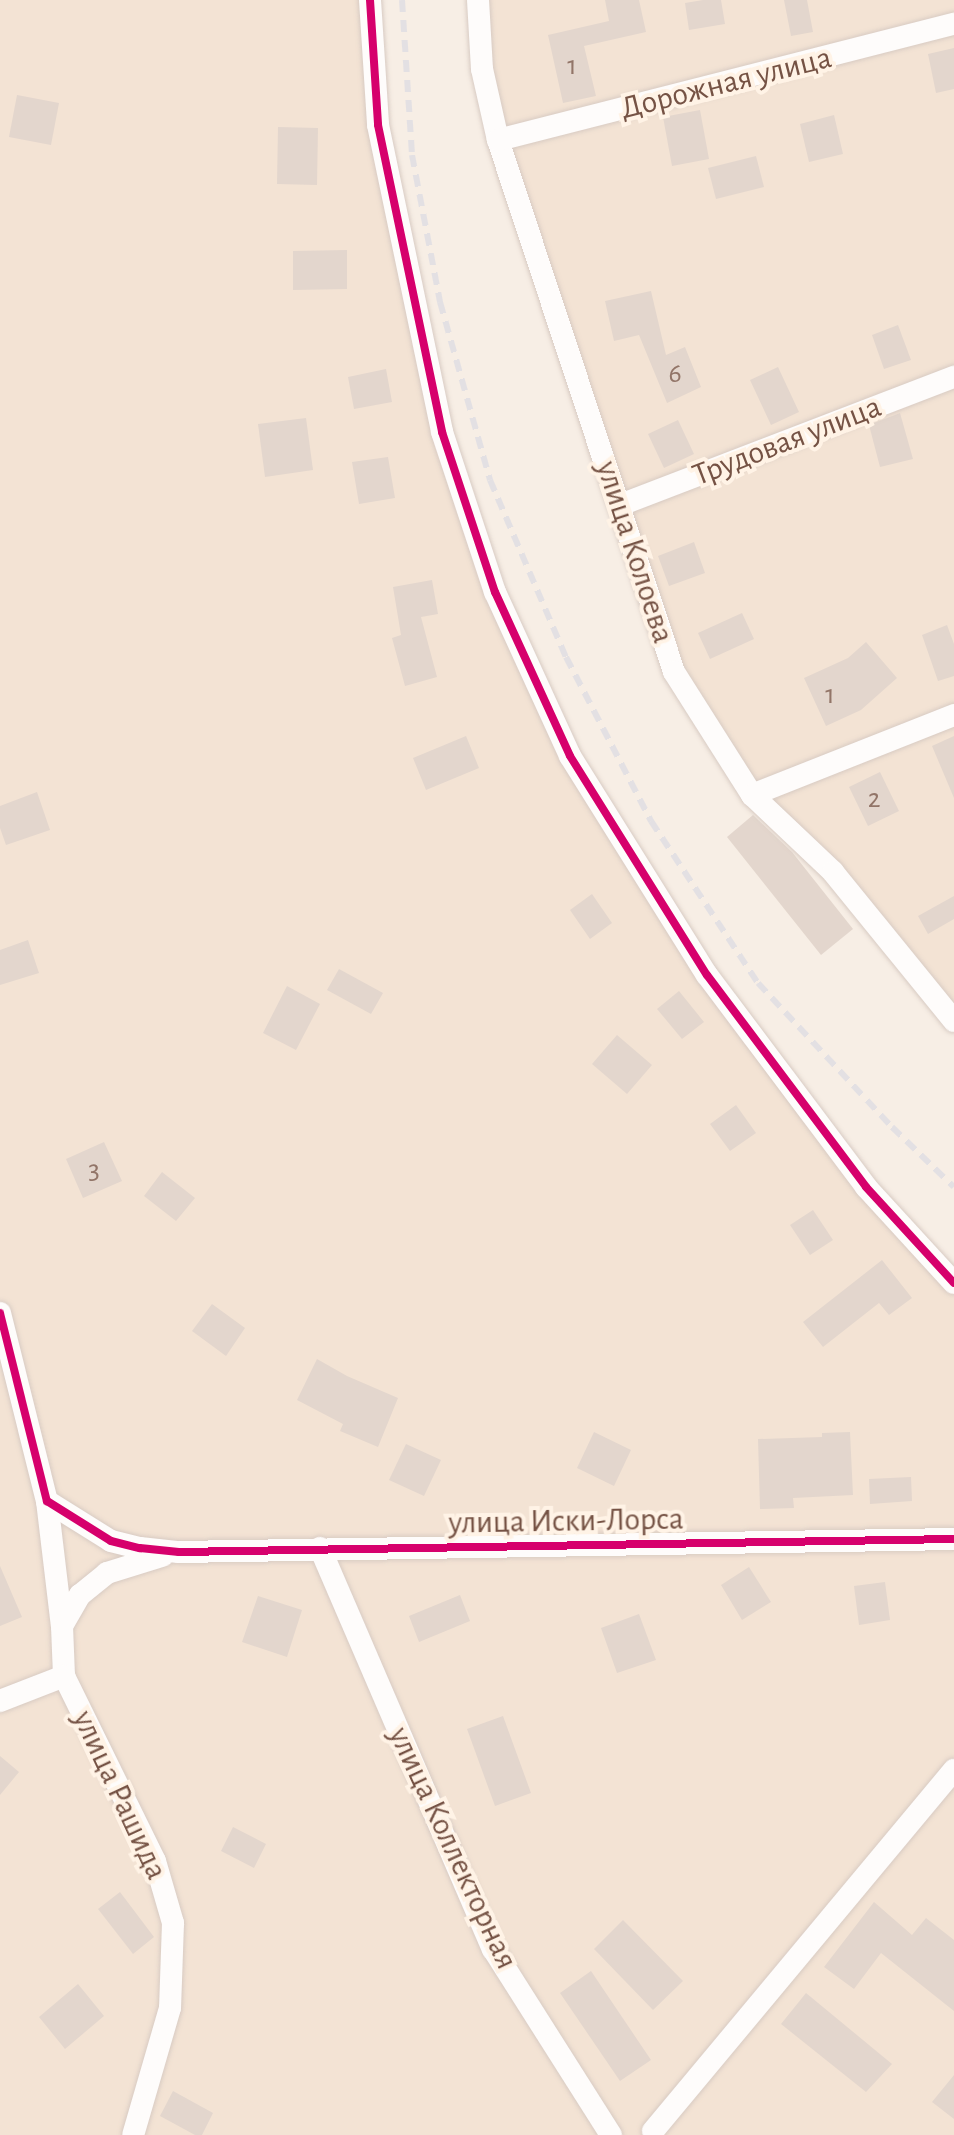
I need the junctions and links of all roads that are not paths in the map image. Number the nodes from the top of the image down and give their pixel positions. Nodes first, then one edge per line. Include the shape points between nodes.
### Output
1 (370, 0) edge
2 (478, 0) edge
3 (954, 24) edge
4 (498, 140) junction
5 (954, 377) edge
6 (620, 505) junction
7 (954, 715) edge
8 (752, 795) junction
9 (954, 1021) edge
10 (954, 1283) edge
11 (0, 1313) edge
12 (47, 1501) junction
13 (954, 1539) edge
14 (320, 1548) junction
15 (179, 1552) junction
16 (62, 1626) junction
17 (64, 1676) junction
18 (0, 1701) edge
19 (954, 1770) edge
20 (653, 2131) dead end
21 (133, 2135) edge
22 (611, 2135) edge

1 - 10 street via 378,125 442,432 495,592 570,756 707,975 866,1187
2 - 4 street, улица Колоева via 482,69
3 - 4 street, Дорожная улица
4 - 6 street, улица Колоева
5 - 6 street, Трудовая улица
6 - 8 street, улица Колоева via 674,672
7 - 8 street
8 - 9 street, улица Колоева via 833,872
11 - 12 street, улица Рашида
12 - 15 street via 111,1541
12 - 16 street, улица Рашида
13 - 14 street, улица Иски-Лорса
14 - 15 street, улица Иски-Лорса
14 - 22 street, улица Коллекторная via 493,1949
15 - 16 street via 107,1573 80,1595
16 - 17 street, улица Рашида
17 - 18 street
17 - 21 street, улица Рашида via 155,1861 173,1923 170,2008
19 - 20 street

